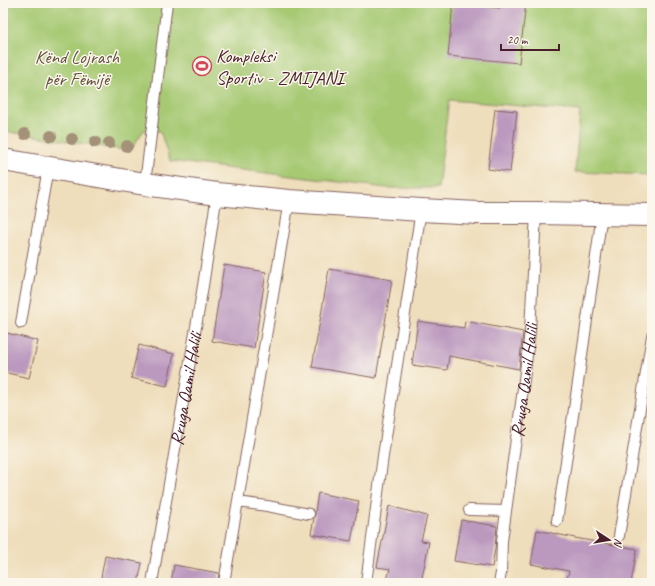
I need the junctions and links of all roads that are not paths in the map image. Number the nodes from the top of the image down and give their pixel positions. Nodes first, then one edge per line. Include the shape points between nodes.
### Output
1 (167, 3) edge
2 (3, 160) edge
3 (48, 168) junction
4 (145, 184) junction
5 (217, 194) junction
6 (289, 201) junction
7 (421, 210) junction
8 (536, 213) junction
9 (602, 214) junction
10 (652, 215) edge
11 (21, 323) dead end
12 (652, 336) edge
13 (238, 502) junction
14 (470, 510) dead end
15 (506, 511) junction
16 (309, 514) dead end
17 (557, 521) dead end
18 (619, 536) dead end
19 (152, 583) edge
20 (224, 583) edge
21 (366, 583) edge
22 (499, 583) edge

1 - 4 lane
2 - 3 main road
3 - 4 main road
3 - 11 lane
4 - 5 main road
5 - 6 main road
5 - 19 lane, Rruga Qamil Halili
6 - 7 main road
6 - 13 lane
7 - 8 main road
7 - 21 lane
8 - 9 main road
8 - 15 lane, Rruga Qamil Halili via 530,331
9 - 10 main road
9 - 17 lane
12 - 18 lane
13 - 16 lane
13 - 20 lane
14 - 15 lane
15 - 22 lane, Rruga Qamil Halili

